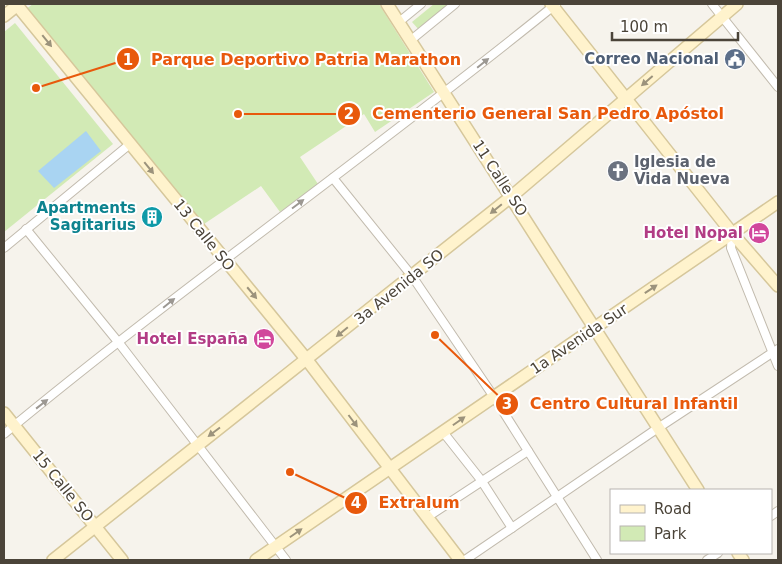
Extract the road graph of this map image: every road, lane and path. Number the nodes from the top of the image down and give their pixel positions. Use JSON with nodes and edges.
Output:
{"nodes":[{"id":1,"x":17,"y":4,"type":"edge"},
{"id":2,"x":388,"y":4,"type":"edge"},
{"id":3,"x":421,"y":4,"type":"edge"},
{"id":4,"x":455,"y":4,"type":"edge"},
{"id":5,"x":712,"y":4,"type":"edge"},
{"id":6,"x":737,"y":4,"type":"edge"},
{"id":7,"x":553,"y":5,"type":"edge"},
{"id":8,"x":4,"y":16,"type":"edge"},
{"id":9,"x":722,"y":17,"type":"junction"},
{"id":10,"x":399,"y":22,"type":"junction"},
{"id":11,"x":411,"y":40,"type":"junction"},
{"id":12,"x":778,"y":87,"type":"edge"},
{"id":13,"x":446,"y":94,"type":"junction"},
{"id":14,"x":626,"y":99,"type":"junction"},
{"id":15,"x":130,"y":144,"type":"junction"},
{"id":16,"x":333,"y":178,"type":"junction"},
{"id":17,"x":512,"y":196,"type":"junction"},
{"id":18,"x":778,"y":202,"type":"edge"},
{"id":19,"x":26,"y":229,"type":"junction"},
{"id":20,"x":732,"y":234,"type":"junction"},
{"id":21,"x":4,"y":248,"type":"edge"},
{"id":22,"x":224,"y":259,"type":"junction"},
{"id":23,"x":412,"y":276,"type":"junction"},
{"id":24,"x":778,"y":286,"type":"edge"},
{"id":25,"x":595,"y":328,"type":"junction"},
{"id":26,"x":119,"y":343,"type":"junction"},
{"id":27,"x":776,"y":351,"type":"edge"},
{"id":28,"x":307,"y":360,"type":"junction"},
{"id":29,"x":778,"y":366,"type":"edge"},
{"id":30,"x":494,"y":397,"type":"junction"},
{"id":31,"x":4,"y":413,"type":"edge"},
{"id":32,"x":14,"y":426,"type":"junction"},
{"id":33,"x":658,"y":428,"type":"junction"},
{"id":34,"x":443,"y":432,"type":"junction"},
{"id":35,"x":4,"y":434,"type":"edge"},
{"id":36,"x":198,"y":444,"type":"junction"},
{"id":37,"x":528,"y":451,"type":"junction"},
{"id":38,"x":390,"y":468,"type":"junction"},
{"id":39,"x":481,"y":480,"type":"junction"},
{"id":40,"x":697,"y":489,"type":"edge"},
{"id":41,"x":557,"y":497,"type":"junction"},
{"id":42,"x":428,"y":516,"type":"junction"},
{"id":43,"x":95,"y":525,"type":"junction"},
{"id":44,"x":512,"y":528,"type":"junction"},
{"id":45,"x":276,"y":547,"type":"junction"},
{"id":46,"x":53,"y":560,"type":"edge"},
{"id":47,"x":122,"y":560,"type":"edge"},
{"id":48,"x":256,"y":560,"type":"edge"},
{"id":49,"x":286,"y":560,"type":"edge"},
{"id":50,"x":460,"y":560,"type":"edge"},
{"id":51,"x":466,"y":560,"type":"edge"},
{"id":52,"x":598,"y":560,"type":"edge"}],
"edges":[{"from":1,"to":8,"type":"street"},
{"from":1,"to":15,"type":"street","name":"13 Calle SO","one_way":true},
{"from":2,"to":10,"type":"street","name":"11 Calle SO"},
{"from":3,"to":10,"type":"street"},
{"from":4,"to":11,"type":"street"},
{"from":5,"to":9,"type":"street"},
{"from":6,"to":9,"type":"street","name":"3a Avenida SO"},
{"from":13,"to":7,"type":"street","one_way":true},
{"from":7,"to":14,"type":"street"},
{"from":9,"to":12,"type":"street"},
{"from":9,"to":14,"type":"street","name":"3a Avenida SO","one_way":true},
{"from":10,"to":11,"type":"street","name":"11 Calle SO"},
{"from":11,"to":13,"type":"street","name":"11 Calle SO"},
{"from":13,"to":16,"type":"street"},
{"from":13,"to":17,"type":"street","name":"11 Calle SO"},
{"from":14,"to":17,"type":"street","name":"3a Avenida SO"},
{"from":14,"to":20,"type":"street"},
{"from":15,"to":19,"type":"street"},
{"from":15,"to":22,"type":"street","name":"13 Calle SO","one_way":true},
{"from":22,"to":16,"type":"street","one_way":true},
{"from":16,"to":23,"type":"street"},
{"from":17,"to":23,"type":"street","name":"3a Avenida SO","one_way":true},
{"from":17,"to":25,"type":"street","name":"11 Calle SO"},
{"from":18,"to":20,"type":"street","name":"1a Avenida Sur"},
{"from":19,"to":21,"type":"street"},
{"from":19,"to":26,"type":"street"},
{"from":20,"to":24,"type":"street"},
{"from":25,"to":20,"type":"street","name":"1a Avenida Sur","one_way":true},
{"from":20,"to":27,"type":"street"},
{"from":26,"to":22,"type":"street","one_way":true},
{"from":22,"to":28,"type":"street","name":"13 Calle SO","one_way":true},
{"from":23,"to":28,"type":"street","name":"3a Avenida SO","one_way":true},
{"from":23,"to":30,"type":"street"},
{"from":25,"to":30,"type":"street","name":"1a Avenida Sur"},
{"from":25,"to":33,"type":"street","name":"11 Calle SO"},
{"from":32,"to":26,"type":"street","one_way":true},
{"from":26,"to":36,"type":"street"},
{"from":27,"to":29,"type":"street"},
{"from":27,"to":33,"type":"street"},
{"from":28,"to":36,"type":"street","name":"3a Avenida SO","one_way":true},
{"from":28,"to":38,"type":"street","name":"13 Calle SO","one_way":true},
{"from":34,"to":30,"type":"street","name":"1a Avenida Sur","one_way":true},
{"from":30,"to":37,"type":"street"},
{"from":31,"to":32,"type":"street","name":"15 Calle SO"},
{"from":32,"to":35,"type":"street"},
{"from":32,"to":43,"type":"street","name":"15 Calle SO"},
{"from":33,"to":40,"type":"street","name":"11 Calle SO"},
{"from":33,"to":41,"type":"street"},
{"from":34,"to":38,"type":"street","name":"1a Avenida Sur"},
{"from":34,"to":39,"type":"street"},
{"from":36,"to":43,"type":"street","name":"3a Avenida SO"},
{"from":36,"to":45,"type":"street"},
{"from":37,"to":39,"type":"street"},
{"from":37,"to":41,"type":"street"},
{"from":38,"to":42,"type":"street","name":"13 Calle SO"},
{"from":45,"to":38,"type":"street","name":"1a Avenida Sur","one_way":true},
{"from":39,"to":42,"type":"street"},
{"from":39,"to":44,"type":"street"},
{"from":41,"to":44,"type":"street"},
{"from":41,"to":52,"type":"street"},
{"from":42,"to":50,"type":"street","name":"13 Calle SO"},
{"from":43,"to":46,"type":"street","name":"3a Avenida SO"},
{"from":43,"to":47,"type":"street","name":"15 Calle SO"},
{"from":44,"to":51,"type":"street"},
{"from":45,"to":48,"type":"street","name":"1a Avenida Sur"},
{"from":45,"to":49,"type":"street"}]}
